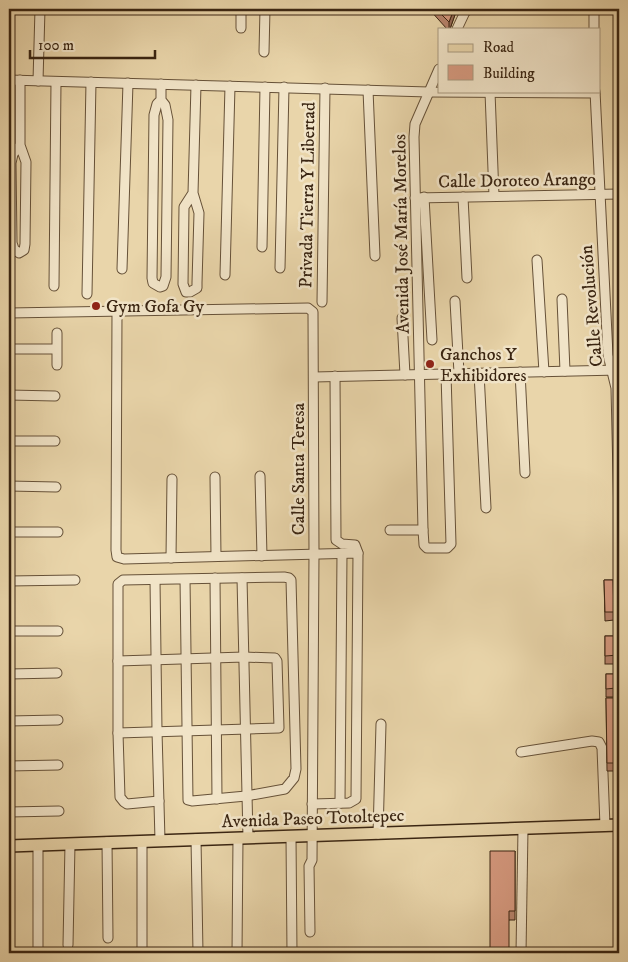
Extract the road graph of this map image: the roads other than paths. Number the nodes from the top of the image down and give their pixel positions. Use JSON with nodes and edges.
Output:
{"nodes":[{"id":1,"x":40,"y":9,"type":"edge"},
{"id":2,"x":241,"y":9,"type":"edge"},
{"id":3,"x":266,"y":9,"type":"edge"},
{"id":4,"x":594,"y":9,"type":"edge"},
{"id":5,"x":467,"y":10,"type":"edge"},
{"id":6,"x":241,"y":28,"type":"dead end"},
{"id":7,"x":458,"y":28,"type":"edge"},
{"id":8,"x":594,"y":28,"type":"edge"},
{"id":9,"x":264,"y":52,"type":"dead end"},
{"id":10,"x":438,"y":71,"type":"edge"},
{"id":11,"x":9,"y":80,"type":"edge"},
{"id":12,"x":20,"y":80,"type":"junction"},
{"id":13,"x":38,"y":81,"type":"junction"},
{"id":14,"x":56,"y":82,"type":"junction"},
{"id":15,"x":91,"y":82,"type":"junction"},
{"id":16,"x":128,"y":83,"type":"junction"},
{"id":17,"x":161,"y":84,"type":"junction"},
{"id":18,"x":196,"y":85,"type":"junction"},
{"id":19,"x":230,"y":86,"type":"junction"},
{"id":20,"x":265,"y":87,"type":"junction"},
{"id":21,"x":284,"y":87,"type":"junction"},
{"id":22,"x":325,"y":88,"type":"junction"},
{"id":23,"x":368,"y":90,"type":"junction"},
{"id":24,"x":429,"y":92,"type":"junction"},
{"id":25,"x":490,"y":92,"type":"edge"},
{"id":26,"x":595,"y":92,"type":"edge"},
{"id":27,"x":161,"y":100,"type":"junction"},
{"id":28,"x":20,"y":145,"type":"junction"},
{"id":29,"x":193,"y":193,"type":"junction"},
{"id":30,"x":619,"y":194,"type":"edge"},
{"id":31,"x":599,"y":195,"type":"junction"},
{"id":32,"x":494,"y":196,"type":"junction"},
{"id":33,"x":420,"y":197,"type":"junction"},
{"id":34,"x":463,"y":197,"type":"junction"},
{"id":35,"x":262,"y":248,"type":"dead end"},
{"id":36,"x":375,"y":256,"type":"dead end"},
{"id":37,"x":537,"y":260,"type":"dead end"},
{"id":38,"x":280,"y":268,"type":"dead end"},
{"id":39,"x":122,"y":269,"type":"dead end"},
{"id":40,"x":225,"y":275,"type":"dead end"},
{"id":41,"x":467,"y":278,"type":"dead end"},
{"id":42,"x":54,"y":286,"type":"dead end"},
{"id":43,"x":87,"y":294,"type":"dead end"},
{"id":44,"x":562,"y":299,"type":"dead end"},
{"id":45,"x":455,"y":301,"type":"dead end"},
{"id":46,"x":322,"y":302,"type":"dead end"},
{"id":47,"x":9,"y":312,"type":"edge"},
{"id":48,"x":117,"y":312,"type":"junction"},
{"id":49,"x":402,"y":318,"type":"dead end"},
{"id":50,"x":57,"y":332,"type":"dead end"},
{"id":51,"x":432,"y":340,"type":"dead end"},
{"id":52,"x":9,"y":349,"type":"edge"},
{"id":53,"x":56,"y":349,"type":"junction"},
{"id":54,"x":57,"y":365,"type":"dead end"},
{"id":55,"x":615,"y":370,"type":"edge"},
{"id":56,"x":565,"y":371,"type":"junction"},
{"id":57,"x":520,"y":372,"type":"junction"},
{"id":58,"x":544,"y":372,"type":"junction"},
{"id":59,"x":459,"y":373,"type":"junction"},
{"id":60,"x":479,"y":373,"type":"junction"},
{"id":61,"x":405,"y":374,"type":"junction"},
{"id":62,"x":420,"y":374,"type":"junction"},
{"id":63,"x":446,"y":374,"type":"junction"},
{"id":64,"x":335,"y":376,"type":"junction"},
{"id":65,"x":314,"y":377,"type":"junction"},
{"id":66,"x":9,"y":395,"type":"edge"},
{"id":67,"x":55,"y":396,"type":"dead end"},
{"id":68,"x":9,"y":440,"type":"edge"},
{"id":69,"x":55,"y":441,"type":"dead end"},
{"id":70,"x":525,"y":473,"type":"dead end"},
{"id":71,"x":260,"y":476,"type":"dead end"},
{"id":72,"x":215,"y":477,"type":"dead end"},
{"id":73,"x":172,"y":479,"type":"dead end"},
{"id":74,"x":9,"y":486,"type":"edge"},
{"id":75,"x":56,"y":487,"type":"dead end"},
{"id":76,"x":486,"y":508,"type":"dead end"},
{"id":77,"x":619,"y":519,"type":"edge"},
{"id":78,"x":390,"y":530,"type":"dead end"},
{"id":79,"x":423,"y":530,"type":"junction"},
{"id":80,"x":9,"y":532,"type":"edge"},
{"id":81,"x":58,"y":532,"type":"dead end"},
{"id":82,"x":342,"y":553,"type":"junction"},
{"id":83,"x":358,"y":553,"type":"junction"},
{"id":84,"x":314,"y":554,"type":"junction"},
{"id":85,"x":216,"y":556,"type":"junction"},
{"id":86,"x":262,"y":556,"type":"junction"},
{"id":87,"x":171,"y":558,"type":"junction"},
{"id":88,"x":215,"y":578,"type":"junction"},
{"id":89,"x":242,"y":578,"type":"junction"},
{"id":90,"x":185,"y":579,"type":"junction"},
{"id":91,"x":74,"y":580,"type":"dead end"},
{"id":92,"x":155,"y":580,"type":"junction"},
{"id":93,"x":9,"y":581,"type":"edge"},
{"id":94,"x":9,"y":631,"type":"edge"},
{"id":95,"x":58,"y":631,"type":"dead end"},
{"id":96,"x":244,"y":657,"type":"junction"},
{"id":97,"x":216,"y":658,"type":"junction"},
{"id":98,"x":187,"y":659,"type":"junction"},
{"id":99,"x":157,"y":660,"type":"junction"},
{"id":100,"x":118,"y":661,"type":"junction"},
{"id":101,"x":57,"y":673,"type":"dead end"},
{"id":102,"x":9,"y":674,"type":"edge"},
{"id":103,"x":58,"y":720,"type":"dead end"},
{"id":104,"x":9,"y":721,"type":"edge"},
{"id":105,"x":381,"y":724,"type":"dead end"},
{"id":106,"x":279,"y":728,"type":"junction"},
{"id":107,"x":295,"y":728,"type":"junction"},
{"id":108,"x":217,"y":729,"type":"junction"},
{"id":109,"x":244,"y":729,"type":"junction"},
{"id":110,"x":187,"y":730,"type":"junction"},
{"id":111,"x":157,"y":731,"type":"junction"},
{"id":112,"x":118,"y":733,"type":"junction"},
{"id":113,"x":521,"y":752,"type":"dead end"},
{"id":114,"x":58,"y":765,"type":"dead end"},
{"id":115,"x":9,"y":766,"type":"edge"},
{"id":116,"x":246,"y":796,"type":"junction"},
{"id":117,"x":217,"y":798,"type":"junction"},
{"id":118,"x":159,"y":801,"type":"junction"},
{"id":119,"x":340,"y":803,"type":"junction"},
{"id":120,"x":312,"y":804,"type":"junction"},
{"id":121,"x":58,"y":811,"type":"dead end"},
{"id":122,"x":9,"y":812,"type":"edge"},
{"id":123,"x":619,"y":825,"type":"edge"},
{"id":124,"x":605,"y":826,"type":"junction"},
{"id":125,"x":523,"y":829,"type":"junction"},
{"id":126,"x":378,"y":834,"type":"junction"},
{"id":127,"x":291,"y":836,"type":"junction"},
{"id":128,"x":312,"y":836,"type":"junction"},
{"id":129,"x":243,"y":838,"type":"junction"},
{"id":130,"x":196,"y":839,"type":"junction"},
{"id":131,"x":160,"y":840,"type":"junction"},
{"id":132,"x":142,"y":841,"type":"junction"},
{"id":133,"x":107,"y":842,"type":"junction"},
{"id":134,"x":70,"y":844,"type":"junction"},
{"id":135,"x":38,"y":845,"type":"junction"},
{"id":136,"x":9,"y":846,"type":"edge"},
{"id":137,"x":310,"y":932,"type":"dead end"},
{"id":138,"x":108,"y":938,"type":"dead end"},
{"id":139,"x":68,"y":945,"type":"dead end"},
{"id":140,"x":38,"y":953,"type":"edge"},
{"id":141,"x":142,"y":953,"type":"edge"},
{"id":142,"x":198,"y":953,"type":"edge"},
{"id":143,"x":237,"y":953,"type":"edge"},
{"id":144,"x":292,"y":953,"type":"edge"},
{"id":145,"x":521,"y":953,"type":"edge"}],
"edges":[{"from":1,"to":13,"type":"street"},
{"from":2,"to":6,"type":"street"},
{"from":3,"to":9,"type":"street"},
{"from":4,"to":8,"type":"street"},
{"from":5,"to":7,"type":"street"},
{"from":10,"to":24,"type":"street","name":"Avenida José María Morelos"},
{"from":11,"to":12,"type":"street"},
{"from":12,"to":13,"type":"street"},
{"from":12,"to":28,"type":"street"},
{"from":13,"to":14,"type":"street"},
{"from":14,"to":15,"type":"street"},
{"from":14,"to":42,"type":"street"},
{"from":15,"to":16,"type":"street"},
{"from":15,"to":43,"type":"street"},
{"from":16,"to":17,"type":"street"},
{"from":16,"to":39,"type":"street"},
{"from":17,"to":18,"type":"street"},
{"from":17,"to":27,"type":"street"},
{"from":18,"to":19,"type":"street"},
{"from":18,"to":29,"type":"street"},
{"from":19,"to":20,"type":"street"},
{"from":19,"to":40,"type":"street"},
{"from":20,"to":21,"type":"street"},
{"from":20,"to":35,"type":"street"},
{"from":21,"to":22,"type":"street"},
{"from":21,"to":38,"type":"street"},
{"from":22,"to":23,"type":"street"},
{"from":22,"to":46,"type":"street","name":"Privada Tierra Y Libertad"},
{"from":23,"to":24,"type":"street"},
{"from":23,"to":36,"type":"street"},
{"from":24,"to":25,"type":"street"},
{"from":24,"to":33,"type":"street","name":"Avenida José María Morelos"},
{"from":25,"to":26,"type":"street"},
{"from":25,"to":32,"type":"street"},
{"from":26,"to":31,"type":"street","name":"Calle Revolución"},
{"from":27,"to":27,"type":"street"},
{"from":28,"to":28,"type":"street"},
{"from":29,"to":29,"type":"street"},
{"from":30,"to":31,"type":"street","name":"Calle Doroteo Arango"},
{"from":31,"to":32,"type":"street","name":"Calle Doroteo Arango"},
{"from":31,"to":55,"type":"street","name":"Calle Revolución"},
{"from":32,"to":34,"type":"street","name":"Calle Doroteo Arango"},
{"from":33,"to":34,"type":"street","name":"Calle Doroteo Arango"},
{"from":33,"to":51,"type":"street"},
{"from":33,"to":62,"type":"street","name":"Avenida José María Morelos"},
{"from":34,"to":41,"type":"street"},
{"from":37,"to":58,"type":"street"},
{"from":44,"to":56,"type":"street"},
{"from":45,"to":59,"type":"street"},
{"from":47,"to":48,"type":"street","name":"Calle Santa Teresa"},
{"from":48,"to":65,"type":"street","name":"Calle Santa Teresa"},
{"from":48,"to":87,"type":"street"},
{"from":49,"to":61,"type":"street"},
{"from":50,"to":53,"type":"street"},
{"from":52,"to":53,"type":"street"},
{"from":53,"to":54,"type":"street"},
{"from":55,"to":56,"type":"street"},
{"from":55,"to":77,"type":"street","name":"Calle Revolución"},
{"from":56,"to":58,"type":"street"},
{"from":57,"to":58,"type":"street"},
{"from":57,"to":60,"type":"street"},
{"from":57,"to":70,"type":"street"},
{"from":59,"to":60,"type":"street"},
{"from":59,"to":63,"type":"street"},
{"from":60,"to":76,"type":"street"},
{"from":61,"to":62,"type":"street"},
{"from":61,"to":64,"type":"street"},
{"from":62,"to":63,"type":"street"},
{"from":62,"to":79,"type":"street","name":"Avenida José María Morelos"},
{"from":63,"to":79,"type":"street"},
{"from":64,"to":65,"type":"street"},
{"from":64,"to":83,"type":"street"},
{"from":65,"to":84,"type":"street","name":"Calle Santa Teresa"},
{"from":66,"to":67,"type":"street"},
{"from":68,"to":69,"type":"street"},
{"from":71,"to":86,"type":"street"},
{"from":72,"to":85,"type":"street"},
{"from":73,"to":87,"type":"street"},
{"from":74,"to":75,"type":"street"},
{"from":78,"to":79,"type":"street"},
{"from":80,"to":81,"type":"street"},
{"from":82,"to":83,"type":"street"},
{"from":82,"to":84,"type":"street"},
{"from":82,"to":119,"type":"street"},
{"from":83,"to":119,"type":"street"},
{"from":84,"to":86,"type":"street"},
{"from":84,"to":120,"type":"street","name":"Calle Santa Teresa"},
{"from":85,"to":86,"type":"street"},
{"from":85,"to":87,"type":"street"},
{"from":88,"to":89,"type":"street"},
{"from":88,"to":90,"type":"street"},
{"from":88,"to":97,"type":"street"},
{"from":89,"to":96,"type":"street"},
{"from":89,"to":107,"type":"street"},
{"from":90,"to":92,"type":"street"},
{"from":90,"to":98,"type":"street"},
{"from":91,"to":93,"type":"street"},
{"from":92,"to":99,"type":"street"},
{"from":92,"to":100,"type":"street"},
{"from":94,"to":95,"type":"street"},
{"from":96,"to":97,"type":"street"},
{"from":96,"to":106,"type":"street"},
{"from":96,"to":109,"type":"street"},
{"from":97,"to":98,"type":"street"},
{"from":97,"to":108,"type":"street"},
{"from":98,"to":99,"type":"street"},
{"from":98,"to":110,"type":"street"},
{"from":99,"to":100,"type":"street"},
{"from":99,"to":111,"type":"street"},
{"from":100,"to":112,"type":"street"},
{"from":101,"to":102,"type":"street"},
{"from":103,"to":104,"type":"street"},
{"from":105,"to":126,"type":"street"},
{"from":106,"to":107,"type":"street"},
{"from":106,"to":109,"type":"street"},
{"from":107,"to":116,"type":"street"},
{"from":108,"to":109,"type":"street"},
{"from":108,"to":110,"type":"street"},
{"from":108,"to":117,"type":"street"},
{"from":109,"to":116,"type":"street"},
{"from":110,"to":111,"type":"street"},
{"from":110,"to":117,"type":"street"},
{"from":111,"to":112,"type":"street"},
{"from":111,"to":118,"type":"street"},
{"from":112,"to":118,"type":"street"},
{"from":113,"to":124,"type":"street"},
{"from":114,"to":115,"type":"street"},
{"from":116,"to":117,"type":"street"},
{"from":116,"to":129,"type":"street"},
{"from":118,"to":131,"type":"street"},
{"from":119,"to":120,"type":"street"},
{"from":120,"to":128,"type":"street","name":"Calle Santa Teresa"},
{"from":121,"to":122,"type":"street"},
{"from":123,"to":124,"type":"main road","name":"Avenida Paseo Totoltepec"},
{"from":124,"to":125,"type":"main road","name":"Avenida Paseo Totoltepec"},
{"from":125,"to":126,"type":"main road","name":"Avenida Paseo Totoltepec"},
{"from":125,"to":145,"type":"street"},
{"from":126,"to":128,"type":"main road","name":"Avenida Paseo Totoltepec"},
{"from":127,"to":128,"type":"main road","name":"Avenida Paseo Totoltepec"},
{"from":127,"to":129,"type":"main road","name":"Avenida Paseo Totoltepec"},
{"from":127,"to":144,"type":"street"},
{"from":128,"to":137,"type":"street","name":"Calle Santa Teresa"},
{"from":129,"to":130,"type":"main road","name":"Avenida Paseo Totoltepec"},
{"from":129,"to":143,"type":"street"},
{"from":130,"to":131,"type":"main road","name":"Avenida Paseo Totoltepec"},
{"from":130,"to":142,"type":"street"},
{"from":131,"to":132,"type":"main road","name":"Avenida Paseo Totoltepec"},
{"from":132,"to":133,"type":"main road","name":"Avenida Paseo Totoltepec"},
{"from":132,"to":141,"type":"street"},
{"from":133,"to":134,"type":"main road","name":"Avenida Paseo Totoltepec"},
{"from":133,"to":138,"type":"street"},
{"from":134,"to":135,"type":"main road","name":"Avenida Paseo Totoltepec"},
{"from":134,"to":139,"type":"street"},
{"from":135,"to":136,"type":"main road","name":"Avenida Paseo Totoltepec"},
{"from":135,"to":140,"type":"street"}]}
